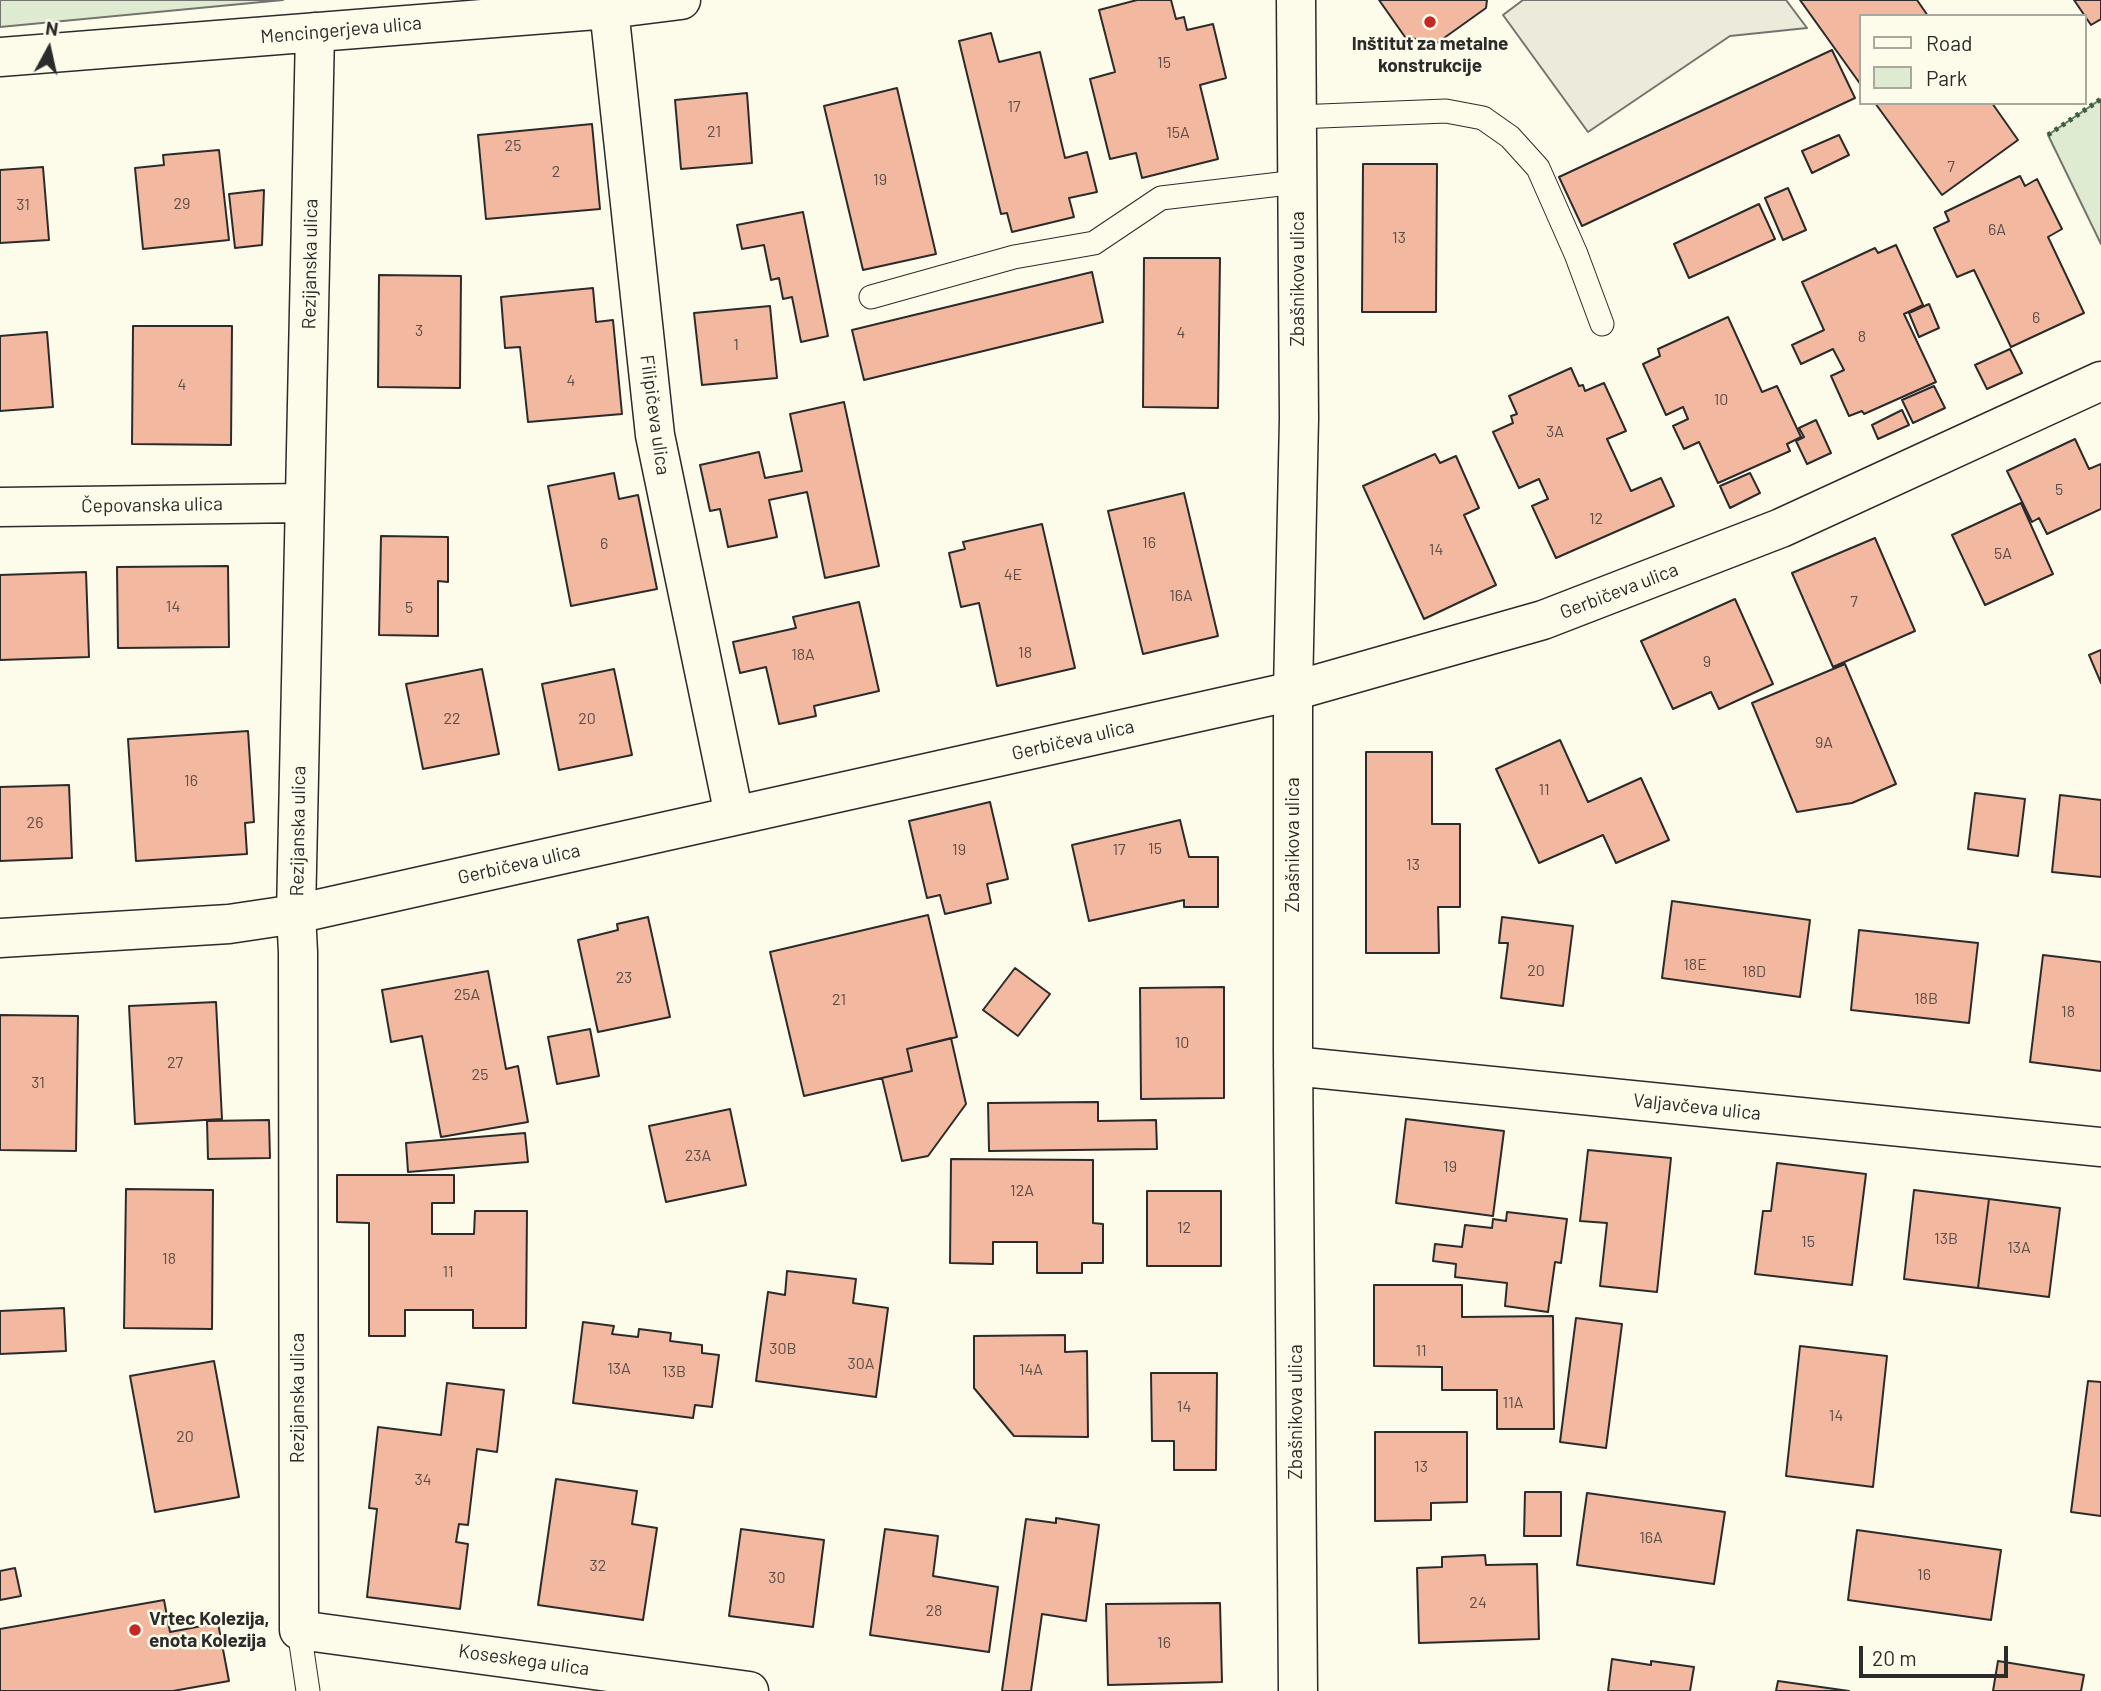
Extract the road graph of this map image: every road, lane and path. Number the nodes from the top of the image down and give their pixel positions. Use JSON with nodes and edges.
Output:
{"nodes":[{"id":1,"x":681,"y":0,"type":"edge"},
{"id":2,"x":1296,"y":0,"type":"edge"},
{"id":3,"x":609,"y":9,"type":"junction"},
{"id":4,"x":314,"y":32,"type":"junction"},
{"id":5,"x":0,"y":58,"type":"edge"},
{"id":6,"x":1296,"y":117,"type":"junction"},
{"id":7,"x":1297,"y":182,"type":"junction"},
{"id":8,"x":871,"y":297,"type":"dead end"},
{"id":9,"x":1602,"y":324,"type":"dead end"},
{"id":10,"x":2101,"y":381,"type":"edge"},
{"id":11,"x":304,"y":503,"type":"junction"},
{"id":12,"x":0,"y":507,"type":"edge"},
{"id":13,"x":1293,"y":691,"type":"junction"},
{"id":14,"x":734,"y":815,"type":"junction"},
{"id":15,"x":296,"y":915,"type":"junction"},
{"id":16,"x":0,"y":938,"type":"edge"},
{"id":17,"x":1293,"y":1066,"type":"junction"},
{"id":18,"x":2101,"y":1147,"type":"edge"},
{"id":19,"x":299,"y":1630,"type":"junction"},
{"id":20,"x":308,"y":1691,"type":"edge"},
{"id":21,"x":750,"y":1691,"type":"edge"},
{"id":22,"x":1298,"y":1691,"type":"edge"}],
"edges":[{"from":1,"to":3,"type":"street","name":"Mencingerjeva ulica"},
{"from":2,"to":6,"type":"street","name":"Zbašnikova ulica"},
{"from":3,"to":4,"type":"street","name":"Mencingerjeva ulica"},
{"from":3,"to":14,"type":"street","name":"Filipičeva ulica"},
{"from":4,"to":5,"type":"street","name":"Mencingerjeva ulica"},
{"from":4,"to":11,"type":"street","name":"Rezijanska ulica"},
{"from":6,"to":7,"type":"street","name":"Zbašnikova ulica"},
{"from":6,"to":9,"type":"lane"},
{"from":7,"to":8,"type":"lane"},
{"from":7,"to":13,"type":"street","name":"Zbašnikova ulica"},
{"from":10,"to":13,"type":"street","name":"Gerbičeva ulica"},
{"from":11,"to":12,"type":"street","name":"Čepovanska ulica"},
{"from":11,"to":15,"type":"street","name":"Rezijanska ulica"},
{"from":13,"to":14,"type":"street","name":"Gerbičeva ulica"},
{"from":13,"to":17,"type":"street","name":"Zbašnikova ulica"},
{"from":14,"to":15,"type":"street","name":"Gerbičeva ulica"},
{"from":15,"to":16,"type":"street","name":"Gerbičeva ulica"},
{"from":15,"to":19,"type":"street","name":"Rezijanska ulica"},
{"from":17,"to":18,"type":"street","name":"Valjavčeva ulica"},
{"from":17,"to":22,"type":"street","name":"Zbašnikova ulica"},
{"from":19,"to":20,"type":"lane"},
{"from":19,"to":21,"type":"street","name":"Koseskega ulica"}]}
